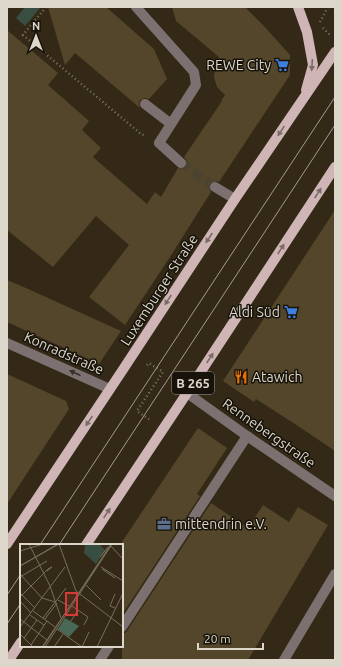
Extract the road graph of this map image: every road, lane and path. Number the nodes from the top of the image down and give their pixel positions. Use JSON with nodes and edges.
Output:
{"nodes":[{"id":1,"x":46,"y":7,"type":"edge"},
{"id":2,"x":136,"y":7,"type":"edge"},
{"id":3,"x":298,"y":7,"type":"edge"},
{"id":4,"x":328,"y":7,"type":"edge"},
{"id":5,"x":319,"y":24,"type":"dead end"},
{"id":6,"x":335,"y":52,"type":"edge"},
{"id":7,"x":303,"y":99,"type":"junction"},
{"id":8,"x":145,"y":104,"type":"dead end"},
{"id":9,"x":171,"y":124,"type":"junction"},
{"id":10,"x":159,"y":143,"type":"junction"},
{"id":11,"x":181,"y":163,"type":"tunnel mouth"},
{"id":12,"x":335,"y":167,"type":"edge"},
{"id":13,"x":215,"y":187,"type":"tunnel mouth"},
{"id":14,"x":235,"y":199,"type":"junction"},
{"id":15,"x":7,"y":343,"type":"edge"},
{"id":16,"x":148,"y":363,"type":"dead end"},
{"id":17,"x":110,"y":389,"type":"junction"},
{"id":18,"x":187,"y":393,"type":"junction"},
{"id":19,"x":150,"y":420,"type":"dead end"},
{"id":20,"x":247,"y":436,"type":"junction"},
{"id":21,"x":335,"y":496,"type":"edge"},
{"id":22,"x":7,"y":544,"type":"edge"},
{"id":23,"x":87,"y":544,"type":"edge"},
{"id":24,"x":335,"y":574,"type":"edge"},
{"id":25,"x":123,"y":625,"type":"edge"},
{"id":26,"x":20,"y":644,"type":"edge"},
{"id":27,"x":108,"y":647,"type":"edge"},
{"id":28,"x":9,"y":660,"type":"edge"},
{"id":29,"x":100,"y":660,"type":"edge"},
{"id":30,"x":284,"y":660,"type":"edge"}],
"edges":[{"from":1,"to":10,"type":"path"},
{"from":2,"to":9,"type":"street"},
{"from":3,"to":7,"type":"main road","one_way":true},
{"from":4,"to":5,"type":"path"},
{"from":6,"to":7,"type":"main road","name":"Luxemburger Straße"},
{"from":7,"to":14,"type":"main road","name":"Luxemburger Straße","one_way":true},
{"from":8,"to":9,"type":"street"},
{"from":9,"to":10,"type":"street"},
{"from":10,"to":11,"type":"street"},
{"from":18,"to":12,"type":"main road","number":"B 265","one_way":true},
{"from":13,"to":14,"type":"street"},
{"from":14,"to":17,"type":"main road","name":"Luxemburger Straße","one_way":true},
{"from":17,"to":15,"type":"street","name":"Konradstraße","one_way":true},
{"from":16,"to":19,"type":"path"},
{"from":17,"to":22,"type":"main road","name":"Luxemburger Straße","one_way":true},
{"from":18,"to":20,"type":"street","name":"Rennebergstraße"},
{"from":23,"to":18,"type":"main road","number":"B 265","one_way":true},
{"from":20,"to":21,"type":"street","name":"Rennebergstraße"},
{"from":20,"to":25,"type":"street"},
{"from":24,"to":30,"type":"street"},
{"from":26,"to":28,"type":"main road"},
{"from":27,"to":29,"type":"street"}]}
